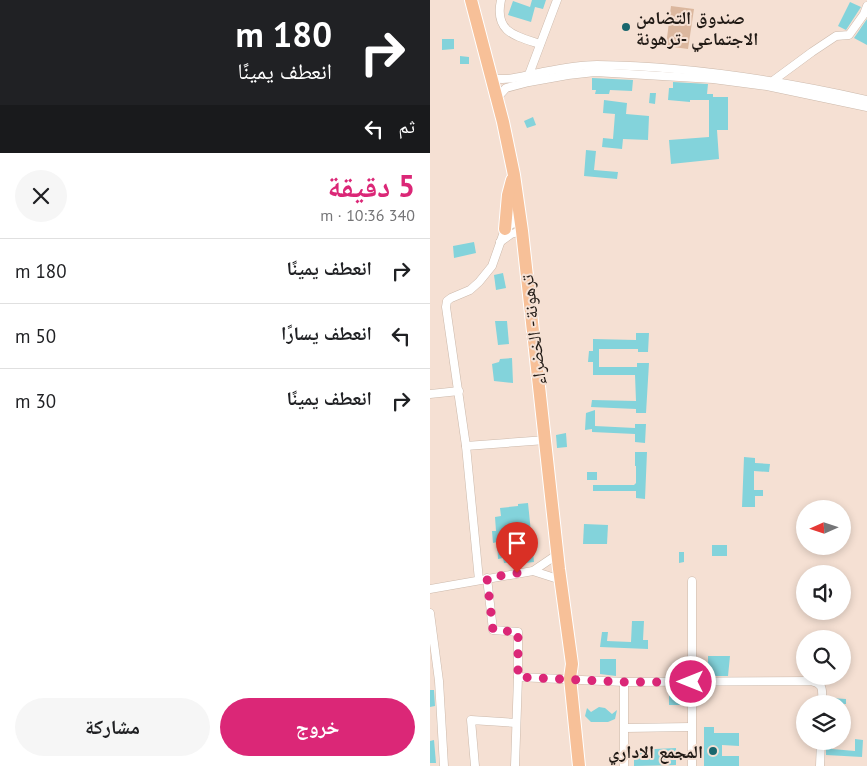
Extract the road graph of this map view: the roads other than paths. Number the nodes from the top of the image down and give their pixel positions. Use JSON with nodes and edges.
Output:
{"nodes":[{"id":1,"x":471,"y":0,"type":"edge"},
{"id":2,"x":501,"y":0,"type":"edge"},
{"id":3,"x":557,"y":0,"type":"edge"},
{"id":4,"x":867,"y":6,"type":"edge"},
{"id":5,"x":540,"y":44,"type":"junction"},
{"id":6,"x":675,"y":73,"type":"junction"},
{"id":7,"x":492,"y":78,"type":"junction"},
{"id":8,"x":528,"y":79,"type":"junction"},
{"id":9,"x":774,"y":80,"type":"junction"},
{"id":10,"x":497,"y":98,"type":"junction"},
{"id":11,"x":867,"y":100,"type":"edge"},
{"id":12,"x":867,"y":107,"type":"edge"},
{"id":13,"x":514,"y":175,"type":"junction"},
{"id":14,"x":520,"y":218,"type":"junction"},
{"id":15,"x":505,"y":230,"type":"junction"},
{"id":16,"x":522,"y":231,"type":"junction"},
{"id":17,"x":500,"y":242,"type":"junction"},
{"id":18,"x":459,"y":391,"type":"junction"},
{"id":19,"x":430,"y":394,"type":"edge"},
{"id":20,"x":546,"y":440,"type":"junction"},
{"id":21,"x":466,"y":446,"type":"junction"},
{"id":22,"x":558,"y":554,"type":"junction"},
{"id":23,"x":532,"y":571,"type":"junction"},
{"id":24,"x":487,"y":578,"type":"junction"},
{"id":25,"x":479,"y":580,"type":"junction"},
{"id":26,"x":561,"y":580,"type":"junction"},
{"id":27,"x":692,"y":581,"type":"dead end"},
{"id":28,"x":430,"y":589,"type":"edge"},
{"id":29,"x":430,"y":613,"type":"edge"},
{"id":30,"x":518,"y":677,"type":"junction"},
{"id":31,"x":574,"y":679,"type":"junction"},
{"id":32,"x":624,"y":682,"type":"junction"},
{"id":33,"x":691,"y":682,"type":"junction"},
{"id":34,"x":822,"y":695,"type":"edge"},
{"id":35,"x":516,"y":723,"type":"junction"},
{"id":36,"x":691,"y":727,"type":"junction"},
{"id":37,"x":625,"y":728,"type":"junction"},
{"id":38,"x":821,"y":750,"type":"edge"},
{"id":39,"x":444,"y":766,"type":"edge"},
{"id":40,"x":475,"y":766,"type":"edge"},
{"id":41,"x":515,"y":766,"type":"edge"},
{"id":42,"x":579,"y":766,"type":"edge"},
{"id":43,"x":588,"y":766,"type":"edge"},
{"id":44,"x":624,"y":766,"type":"edge"},
{"id":45,"x":692,"y":766,"type":"edge"},
{"id":46,"x":820,"y":766,"type":"edge"}],
"edges":[{"from":1,"to":7,"type":"highway","name":"ترهونة - الخضراء"},
{"from":2,"to":5,"type":"street"},
{"from":3,"to":5,"type":"street"},
{"from":4,"to":9,"type":"street"},
{"from":5,"to":8,"type":"street"},
{"from":6,"to":8,"type":"street"},
{"from":6,"to":9,"type":"street"},
{"from":6,"to":12,"type":"street"},
{"from":7,"to":8,"type":"street"},
{"from":7,"to":10,"type":"highway","name":"ترهونة - الخضراء"},
{"from":8,"to":10,"type":"street"},
{"from":9,"to":11,"type":"street"},
{"from":10,"to":13,"type":"highway","name":"ترهونة - الخضراء"},
{"from":13,"to":14,"type":"highway","name":"ترهونة - الخضراء"},
{"from":13,"to":15,"type":"highway"},
{"from":14,"to":15,"type":"street"},
{"from":14,"to":16,"type":"highway","name":"ترهونة - الخضراء"},
{"from":15,"to":17,"type":"street"},
{"from":16,"to":17,"type":"street"},
{"from":16,"to":20,"type":"highway","name":"ترهونة - الخضراء"},
{"from":17,"to":18,"type":"street"},
{"from":18,"to":19,"type":"street"},
{"from":18,"to":21,"type":"street"},
{"from":20,"to":21,"type":"street"},
{"from":20,"to":22,"type":"highway","name":"ترهونة - الخضراء"},
{"from":21,"to":25,"type":"street"},
{"from":22,"to":23,"type":"street"},
{"from":22,"to":26,"type":"highway","name":"ترهونة - الخضراء"},
{"from":23,"to":24,"type":"street"},
{"from":23,"to":26,"type":"street"},
{"from":24,"to":25,"type":"street"},
{"from":24,"to":30,"type":"street"},
{"from":25,"to":28,"type":"street"},
{"from":26,"to":31,"type":"highway","name":"ترهونة - الخضراء"},
{"from":27,"to":33,"type":"street"},
{"from":29,"to":39,"type":"street"},
{"from":30,"to":31,"type":"street"},
{"from":30,"to":35,"type":"street"},
{"from":31,"to":32,"type":"street"},
{"from":31,"to":42,"type":"highway"},
{"from":31,"to":43,"type":"highway"},
{"from":32,"to":33,"type":"street"},
{"from":32,"to":37,"type":"street"},
{"from":33,"to":34,"type":"street"},
{"from":33,"to":36,"type":"street"},
{"from":35,"to":40,"type":"street"},
{"from":35,"to":41,"type":"street"},
{"from":36,"to":37,"type":"street"},
{"from":36,"to":45,"type":"street"},
{"from":37,"to":44,"type":"street"},
{"from":38,"to":46,"type":"street"}]}
